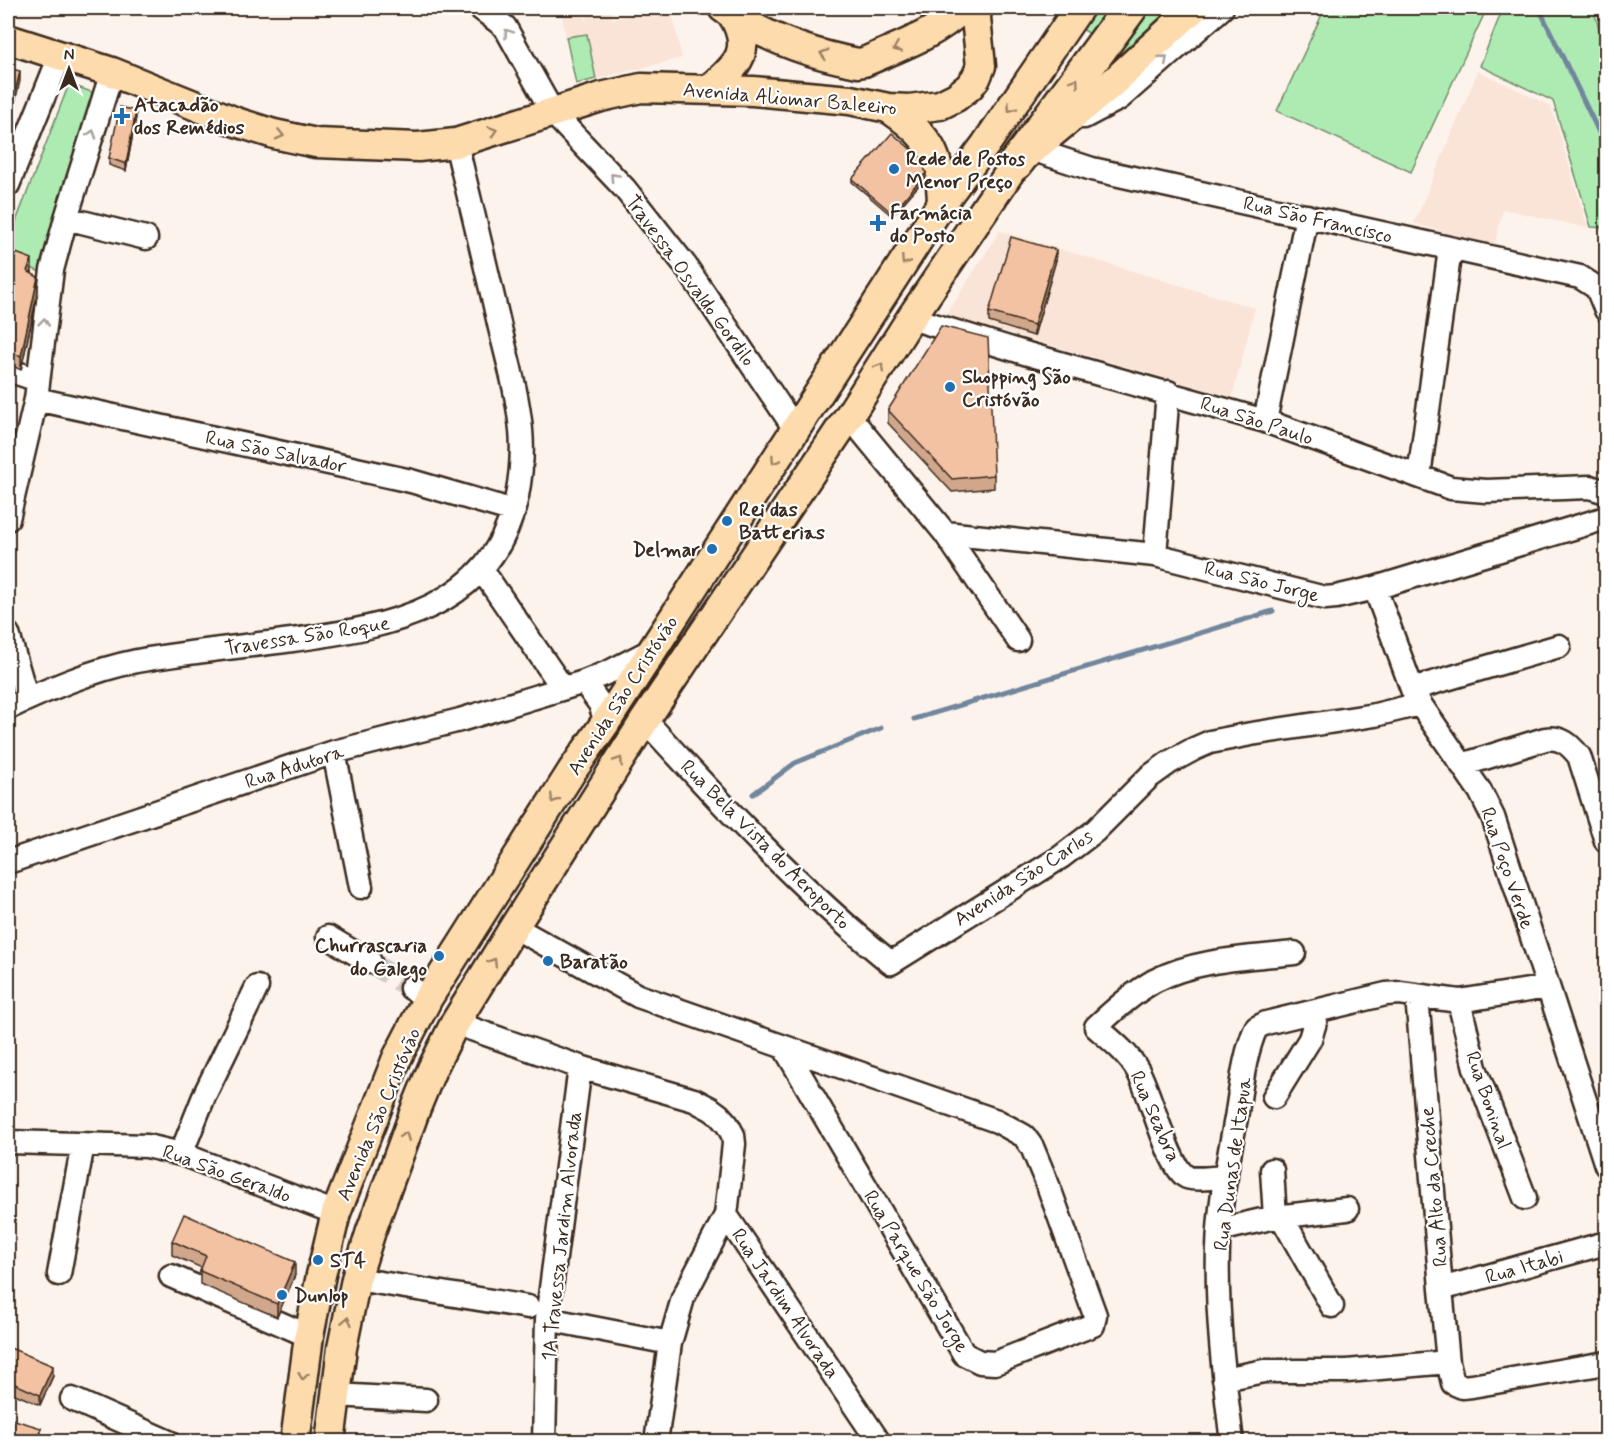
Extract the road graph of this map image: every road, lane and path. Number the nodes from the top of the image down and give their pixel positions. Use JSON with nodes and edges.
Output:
{"nodes":[{"id":1,"x":480,"y":8,"type":"edge"},
{"id":2,"x":963,"y":8,"type":"edge"},
{"id":3,"x":977,"y":8,"type":"edge"},
{"id":4,"x":1079,"y":8,"type":"edge"},
{"id":5,"x":1130,"y":8,"type":"edge"},
{"id":6,"x":1194,"y":8,"type":"edge"},
{"id":7,"x":1222,"y":8,"type":"edge"},
{"id":8,"x":728,"y":11,"type":"edge"},
{"id":9,"x":936,"y":24,"type":"edge"},
{"id":10,"x":8,"y":39,"type":"edge"},
{"id":11,"x":783,"y":43,"type":"junction"},
{"id":12,"x":981,"y":53,"type":"junction"},
{"id":13,"x":60,"y":56,"type":"junction"},
{"id":14,"x":112,"y":72,"type":"junction"},
{"id":15,"x":710,"y":89,"type":"junction"},
{"id":16,"x":753,"y":91,"type":"junction"},
{"id":17,"x":888,"y":108,"type":"junction"},
{"id":18,"x":553,"y":112,"type":"junction"},
{"id":19,"x":456,"y":143,"type":"junction"},
{"id":20,"x":1032,"y":150,"type":"junction"},
{"id":21,"x":8,"y":185,"type":"edge"},
{"id":22,"x":942,"y":203,"type":"junction"},
{"id":23,"x":1307,"y":216,"type":"junction"},
{"id":24,"x":66,"y":219,"type":"junction"},
{"id":25,"x":146,"y":238,"type":"dead end"},
{"id":26,"x":1450,"y":249,"type":"junction"},
{"id":27,"x":1604,"y":302,"type":"edge"},
{"id":28,"x":911,"y":318,"type":"junction"},
{"id":29,"x":8,"y":370,"type":"edge"},
{"id":30,"x":37,"y":390,"type":"junction"},
{"id":31,"x":1168,"y":392,"type":"junction"},
{"id":32,"x":849,"y":416,"type":"junction"},
{"id":33,"x":1265,"y":421,"type":"junction"},
{"id":34,"x":795,"y":429,"type":"junction"},
{"id":35,"x":1419,"y":476,"type":"junction"},
{"id":36,"x":1606,"y":492,"type":"edge"},
{"id":37,"x":514,"y":511,"type":"junction"},
{"id":38,"x":1606,"y":518,"type":"edge"},
{"id":39,"x":8,"y":519,"type":"edge"},
{"id":40,"x":945,"y":533,"type":"junction"},
{"id":41,"x":1155,"y":555,"type":"junction"},
{"id":42,"x":482,"y":570,"type":"junction"},
{"id":43,"x":1375,"y":588,"type":"junction"},
{"id":44,"x":8,"y":634,"type":"edge"},
{"id":45,"x":1018,"y":640,"type":"dead end"},
{"id":46,"x":1559,"y":646,"type":"dead end"},
{"id":47,"x":652,"y":650,"type":"junction"},
{"id":48,"x":584,"y":682,"type":"junction"},
{"id":49,"x":562,"y":687,"type":"junction"},
{"id":50,"x":1416,"y":697,"type":"junction"},
{"id":51,"x":17,"y":703,"type":"edge"},
{"id":52,"x":645,"y":720,"type":"junction"},
{"id":53,"x":606,"y":722,"type":"junction"},
{"id":54,"x":334,"y":752,"type":"junction"},
{"id":55,"x":1462,"y":765,"type":"junction"},
{"id":56,"x":1606,"y":841,"type":"edge"},
{"id":57,"x":8,"y":862,"type":"edge"},
{"id":58,"x":361,"y":887,"type":"dead end"},
{"id":59,"x":514,"y":927,"type":"junction"},
{"id":60,"x":328,"y":937,"type":"dead end"},
{"id":61,"x":1294,"y":953,"type":"dead end"},
{"id":62,"x":370,"y":962,"type":"tunnel mouth"},
{"id":63,"x":891,"y":963,"type":"joint"},
{"id":64,"x":257,"y":987,"type":"dead end"},
{"id":65,"x":1548,"y":987,"type":"junction"},
{"id":66,"x":1417,"y":996,"type":"junction"},
{"id":67,"x":1459,"y":1001,"type":"junction"},
{"id":68,"x":1318,"y":1012,"type":"junction"},
{"id":69,"x":455,"y":1023,"type":"junction"},
{"id":70,"x":784,"y":1047,"type":"junction"},
{"id":71,"x":580,"y":1067,"type":"junction"},
{"id":72,"x":1274,"y":1097,"type":"dead end"},
{"id":73,"x":8,"y":1142,"type":"edge"},
{"id":74,"x":83,"y":1144,"type":"junction"},
{"id":75,"x":181,"y":1154,"type":"junction"},
{"id":76,"x":1606,"y":1165,"type":"edge"},
{"id":77,"x":1272,"y":1170,"type":"dead end"},
{"id":78,"x":1226,"y":1177,"type":"junction"},
{"id":79,"x":1525,"y":1198,"type":"dead end"},
{"id":80,"x":1347,"y":1209,"type":"dead end"},
{"id":81,"x":336,"y":1213,"type":"junction"},
{"id":82,"x":726,"y":1215,"type":"junction"},
{"id":83,"x":1278,"y":1217,"type":"junction"},
{"id":84,"x":1219,"y":1230,"type":"junction"},
{"id":85,"x":1606,"y":1243,"type":"edge"},
{"id":86,"x":59,"y":1274,"type":"dead end"},
{"id":87,"x":171,"y":1276,"type":"dead end"},
{"id":88,"x":356,"y":1279,"type":"junction"},
{"id":89,"x":1441,"y":1289,"type":"junction"},
{"id":90,"x":1332,"y":1306,"type":"dead end"},
{"id":91,"x":528,"y":1307,"type":"dead end"},
{"id":92,"x":547,"y":1319,"type":"junction"},
{"id":93,"x":309,"y":1336,"type":"junction"},
{"id":94,"x":670,"y":1343,"type":"junction"},
{"id":95,"x":1606,"y":1363,"type":"edge"},
{"id":96,"x":1450,"y":1370,"type":"junction"},
{"id":97,"x":1224,"y":1379,"type":"junction"},
{"id":98,"x":335,"y":1395,"type":"junction"},
{"id":99,"x":72,"y":1399,"type":"dead end"},
{"id":100,"x":426,"y":1400,"type":"dead end"},
{"id":101,"x":169,"y":1442,"type":"edge"},
{"id":102,"x":295,"y":1442,"type":"edge"},
{"id":103,"x":330,"y":1442,"type":"edge"},
{"id":104,"x":544,"y":1442,"type":"edge"},
{"id":105,"x":656,"y":1442,"type":"edge"},
{"id":106,"x":879,"y":1442,"type":"edge"},
{"id":107,"x":1232,"y":1442,"type":"edge"}],
"edges":[{"from":18,"to":1,"type":"street","name":"Travessa Osvaldo Gordilo","one_way":true},
{"from":2,"to":9,"type":"main road"},
{"from":3,"to":12,"type":"main road","name":"Avenida Aliomar Baleeiro"},
{"from":4,"to":22,"type":"main road","name":"Avenida São Cristóvão","one_way":true},
{"from":20,"to":5,"type":"highway","one_way":true},
{"from":6,"to":20,"type":"main road","name":"Avenida São Cristóvão"},
{"from":20,"to":7,"type":"street","one_way":true},
{"from":8,"to":11,"type":"main road"},
{"from":8,"to":15,"type":"main road"},
{"from":9,"to":11,"type":"main road","one_way":true},
{"from":9,"to":12,"type":"main road"},
{"from":10,"to":13,"type":"main road","name":"Avenida Aliomar Baleeiro"},
{"from":11,"to":16,"type":"main road"},
{"from":12,"to":17,"type":"main road","name":"Avenida Aliomar Baleeiro"},
{"from":13,"to":14,"type":"main road","name":"Avenida Aliomar Baleeiro"},
{"from":13,"to":21,"type":"street"},
{"from":14,"to":19,"type":"main road","name":"Avenida Aliomar Baleeiro","one_way":true},
{"from":24,"to":14,"type":"street","one_way":true},
{"from":15,"to":16,"type":"main road","name":"Avenida Aliomar Baleeiro"},
{"from":15,"to":18,"type":"main road","name":"Avenida Aliomar Baleeiro"},
{"from":16,"to":17,"type":"main road","name":"Avenida Aliomar Baleeiro"},
{"from":17,"to":22,"type":"main road"},
{"from":19,"to":18,"type":"main road","name":"Avenida Aliomar Baleeiro","one_way":true},
{"from":34,"to":18,"type":"street","name":"Travessa Osvaldo Gordilo","one_way":true},
{"from":19,"to":37,"type":"street","name":"Travessa São Roque"},
{"from":20,"to":23,"type":"street","name":"Rua São Francisco"},
{"from":20,"to":28,"type":"main road","name":"Avenida São Cristóvão"},
{"from":22,"to":34,"type":"main road","name":"Avenida São Cristóvão","one_way":true},
{"from":23,"to":26,"type":"street","name":"Rua São Francisco"},
{"from":23,"to":33,"type":"street"},
{"from":24,"to":25,"type":"street"},
{"from":30,"to":24,"type":"street","one_way":true},
{"from":26,"to":27,"type":"street","name":"Rua São Francisco"},
{"from":26,"to":35,"type":"street"},
{"from":28,"to":31,"type":"street","name":"Rua São Paulo"},
{"from":32,"to":28,"type":"main road","name":"Avenida São Cristóvão","one_way":true},
{"from":29,"to":30,"type":"street","name":"Rua São Salvador"},
{"from":30,"to":37,"type":"street","name":"Rua São Salvador"},
{"from":30,"to":39,"type":"street"},
{"from":31,"to":33,"type":"street","name":"Rua São Paulo"},
{"from":31,"to":41,"type":"street"},
{"from":32,"to":40,"type":"street"},
{"from":32,"to":52,"type":"main road","name":"Avenida São Cristóvão"},
{"from":33,"to":35,"type":"street","name":"Rua São Paulo"},
{"from":34,"to":47,"type":"main road","name":"Avenida São Cristóvão","one_way":true},
{"from":35,"to":36,"type":"street","name":"Rua São Paulo"},
{"from":37,"to":42,"type":"street","name":"Travessa São Roque"},
{"from":38,"to":43,"type":"street","name":"Rua São Jorge"},
{"from":40,"to":41,"type":"street","name":"Rua São Jorge"},
{"from":40,"to":45,"type":"street"},
{"from":41,"to":43,"type":"street","name":"Rua São Jorge"},
{"from":42,"to":49,"type":"street"},
{"from":42,"to":51,"type":"street","name":"Travessa São Roque"},
{"from":43,"to":50,"type":"street","name":"Rua Poço Verde"},
{"from":44,"to":51,"type":"street"},
{"from":46,"to":50,"type":"street","name":"Avenida São Carlos"},
{"from":47,"to":48,"type":"street","name":"Rua Adutora"},
{"from":47,"to":53,"type":"main road","name":"Avenida São Cristóvão"},
{"from":48,"to":49,"type":"street","name":"Rua Adutora"},
{"from":48,"to":53,"type":"street"},
{"from":49,"to":54,"type":"street","name":"Rua Adutora"},
{"from":50,"to":55,"type":"street","name":"Rua Poço Verde"},
{"from":50,"to":63,"type":"street","name":"Avenida São Carlos"},
{"from":59,"to":52,"type":"main road","name":"Avenida São Cristóvão","one_way":true},
{"from":52,"to":63,"type":"street","name":"Rua Bela Vista do Aeroporto"},
{"from":53,"to":81,"type":"main road","name":"Avenida São Cristóvão","one_way":true},
{"from":54,"to":57,"type":"street","name":"Rua Adutora"},
{"from":54,"to":58,"type":"street"},
{"from":55,"to":56,"type":"street"},
{"from":55,"to":65,"type":"street","name":"Rua Poço Verde"},
{"from":69,"to":59,"type":"main road","name":"Avenida São Cristóvão","one_way":true},
{"from":59,"to":70,"type":"street","name":"Rua Parque São Jorge"},
{"from":60,"to":62,"type":"street"},
{"from":61,"to":78,"type":"street","name":"Rua Seabra"},
{"from":64,"to":75,"type":"street"},
{"from":65,"to":67,"type":"street"},
{"from":65,"to":76,"type":"street","name":"Rua Poço Verde"},
{"from":66,"to":67,"type":"street"},
{"from":66,"to":68,"type":"street"},
{"from":66,"to":89,"type":"street","name":"Rua Alto da Creche"},
{"from":67,"to":79,"type":"street","name":"Rua Boninal"},
{"from":68,"to":72,"type":"street"},
{"from":68,"to":78,"type":"street","name":"Rua Dunas de Itapua"},
{"from":69,"to":71,"type":"street","name":"Rua Jardim Alvorada"},
{"from":88,"to":69,"type":"main road","name":"Avenida São Cristóvão","one_way":true},
{"from":70,"to":70,"type":"street","name":"Rua Parque São Jorge"},
{"from":71,"to":82,"type":"street","name":"Rua Jardim Alvorada"},
{"from":71,"to":92,"type":"street","name":"1A Travessa Jardim Alvorada"},
{"from":73,"to":74,"type":"street","name":"Rua São Geraldo"},
{"from":74,"to":75,"type":"street","name":"Rua São Geraldo"},
{"from":74,"to":86,"type":"street"},
{"from":75,"to":81,"type":"street","name":"Rua São Geraldo"},
{"from":77,"to":83,"type":"street"},
{"from":78,"to":84,"type":"street","name":"Rua Dunas de Itapua"},
{"from":80,"to":83,"type":"street"},
{"from":81,"to":93,"type":"main road","name":"Avenida São Cristóvão"},
{"from":82,"to":94,"type":"street"},
{"from":82,"to":106,"type":"street","name":"Rua Jardim Alvorada"},
{"from":83,"to":84,"type":"street"},
{"from":83,"to":90,"type":"street"},
{"from":84,"to":97,"type":"street","name":"Rua Dunas de Itapua"},
{"from":85,"to":89,"type":"street","name":"Rua Itabi"},
{"from":87,"to":93,"type":"street"},
{"from":88,"to":91,"type":"street"},
{"from":98,"to":88,"type":"main road","name":"Avenida São Cristóvão","one_way":true},
{"from":89,"to":96,"type":"street","name":"Rua Alto da Creche"},
{"from":92,"to":94,"type":"street"},
{"from":92,"to":104,"type":"street","name":"1A Travessa Jardim Alvorada"},
{"from":93,"to":102,"type":"main road","name":"Avenida São Cristóvão","one_way":true},
{"from":94,"to":105,"type":"street"},
{"from":95,"to":96,"type":"street"},
{"from":96,"to":97,"type":"street"},
{"from":97,"to":107,"type":"street","name":"Rua Dunas de Itapua"},
{"from":98,"to":100,"type":"street"},
{"from":98,"to":103,"type":"main road","name":"Avenida São Cristóvão"},
{"from":99,"to":101,"type":"street"}]}
